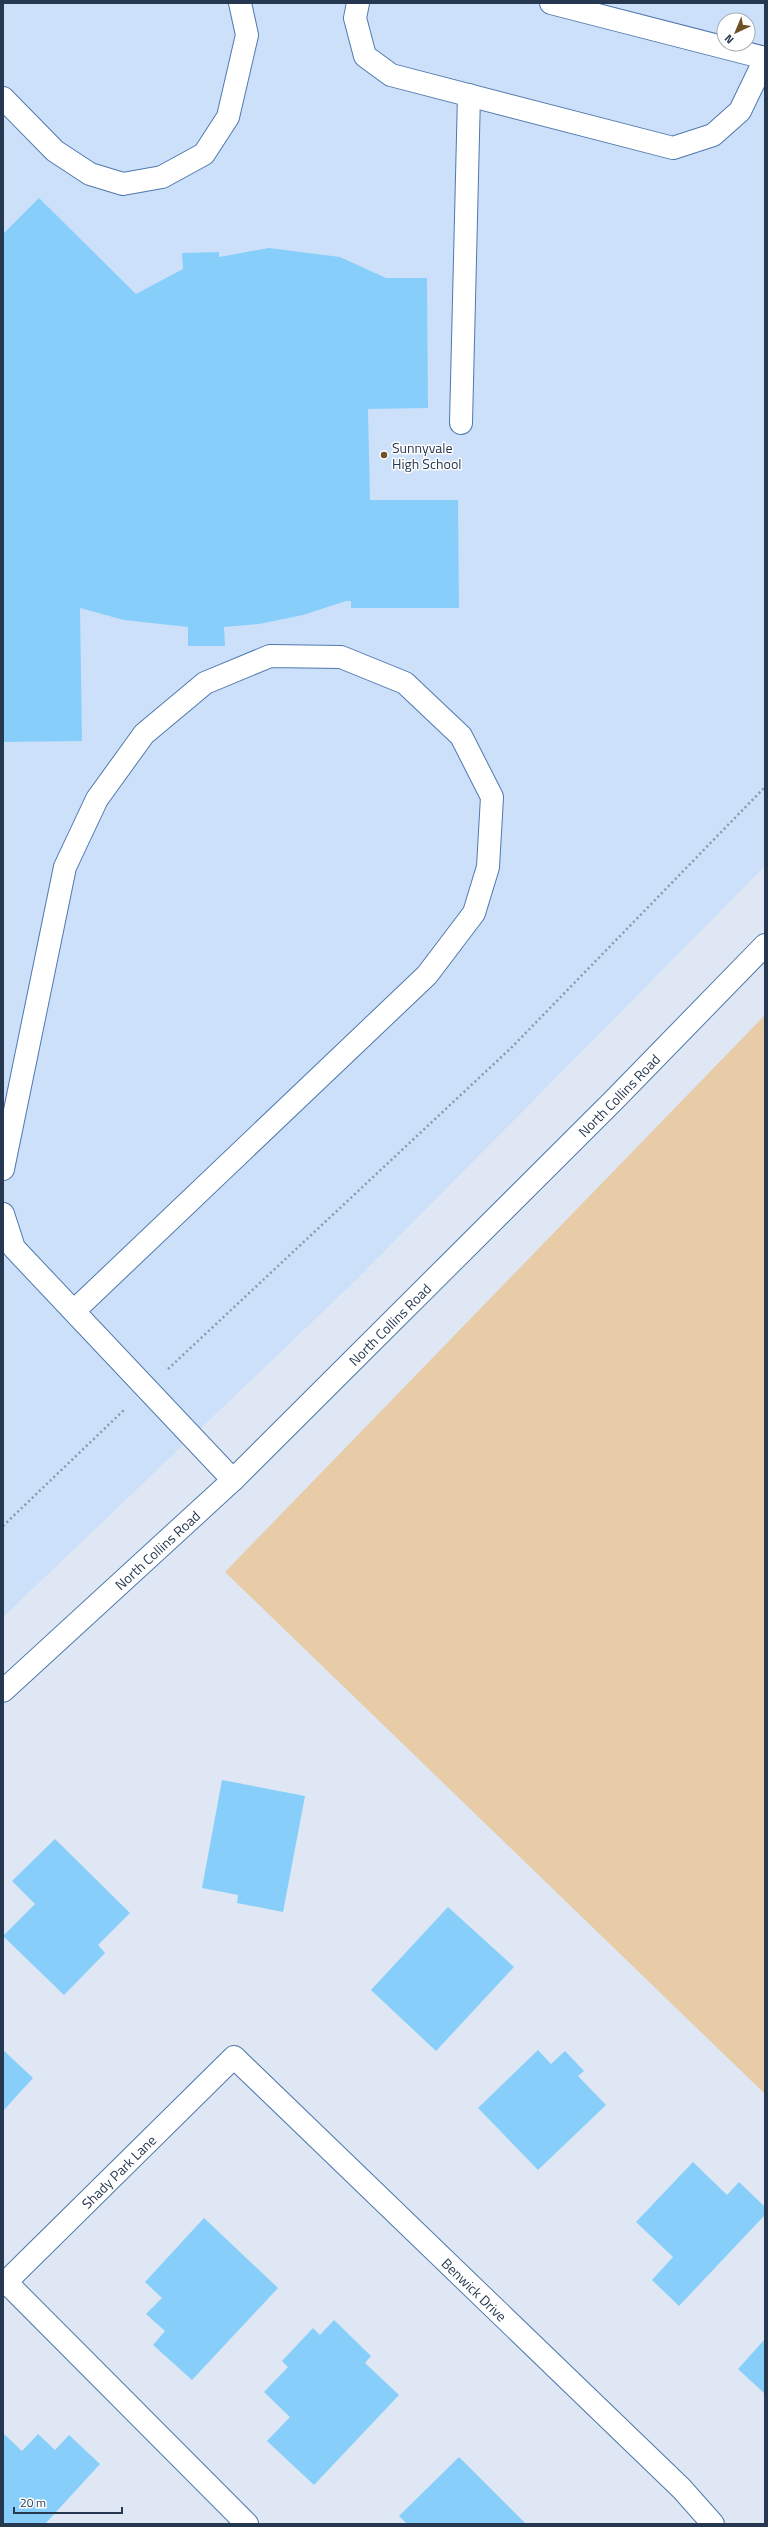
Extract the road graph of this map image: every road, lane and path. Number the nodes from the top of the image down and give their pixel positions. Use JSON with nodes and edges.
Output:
{"nodes":[{"id":1,"x":240,"y":3,"type":"edge"},
{"id":2,"x":358,"y":3,"type":"edge"},
{"id":3,"x":551,"y":3,"type":"edge"},
{"id":4,"x":765,"y":58,"type":"edge"},
{"id":5,"x":469,"y":95,"type":"junction"},
{"id":6,"x":3,"y":98,"type":"edge"},
{"id":7,"x":462,"y":423,"type":"dead end"},
{"id":8,"x":765,"y":787,"type":"edge"},
{"id":9,"x":765,"y":945,"type":"edge"},
{"id":10,"x":3,"y":1169,"type":"edge"},
{"id":11,"x":3,"y":1214,"type":"edge"},
{"id":12,"x":74,"y":1311,"type":"junction"},
{"id":13,"x":147,"y":1389,"type":"junction"},
{"id":14,"x":233,"y":1480,"type":"junction"},
{"id":15,"x":3,"y":1526,"type":"edge"},
{"id":16,"x":3,"y":1691,"type":"edge"},
{"id":17,"x":234,"y":2057,"type":"joint"},
{"id":18,"x":5,"y":2283,"type":"edge"},
{"id":19,"x":247,"y":2524,"type":"edge"},
{"id":20,"x":713,"y":2524,"type":"edge"}],
"edges":[{"from":1,"to":6,"type":"street"},
{"from":2,"to":5,"type":"street"},
{"from":3,"to":4,"type":"street"},
{"from":4,"to":5,"type":"street"},
{"from":5,"to":7,"type":"street"},
{"from":8,"to":13,"type":"path"},
{"from":9,"to":14,"type":"street","name":"North Collins Road"},
{"from":10,"to":12,"type":"street"},
{"from":11,"to":12,"type":"street"},
{"from":12,"to":13,"type":"street"},
{"from":13,"to":14,"type":"street"},
{"from":13,"to":15,"type":"path"},
{"from":14,"to":16,"type":"street","name":"North Collins Road"},
{"from":17,"to":18,"type":"street","name":"Shady Park Lane"},
{"from":17,"to":20,"type":"street","name":"Benwick Drive"},
{"from":18,"to":19,"type":"street"}]}
